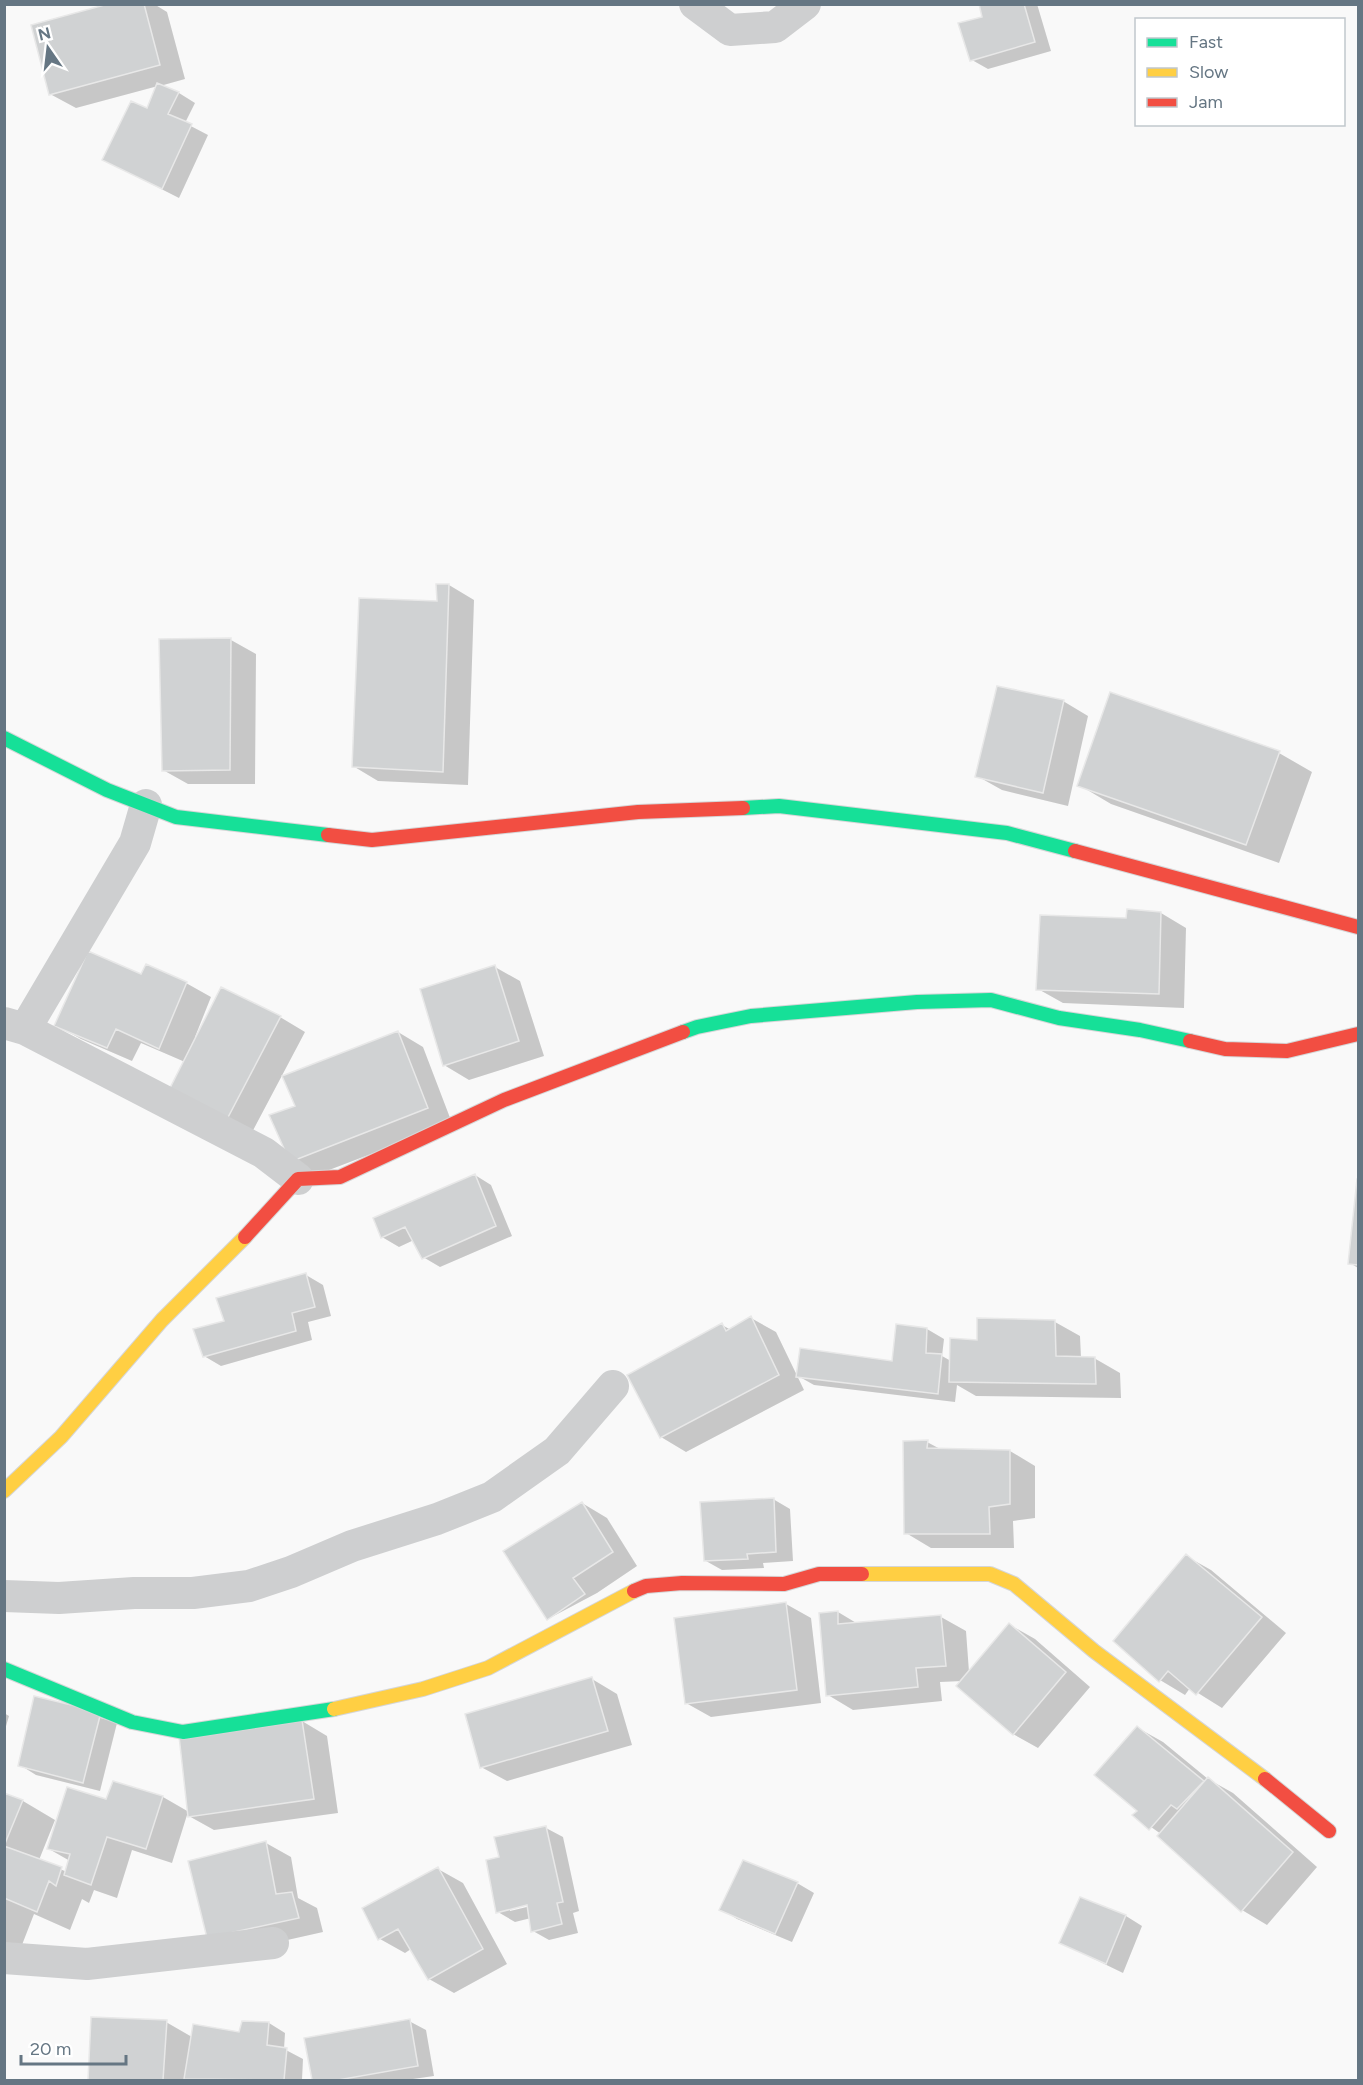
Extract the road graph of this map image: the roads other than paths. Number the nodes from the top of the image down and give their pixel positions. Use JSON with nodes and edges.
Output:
{"nodes":[{"id":1,"x":695,"y":4,"type":"edge"},
{"id":2,"x":805,"y":4,"type":"edge"},
{"id":3,"x":4,"y":738,"type":"edge"},
{"id":4,"x":146,"y":805,"type":"junction"},
{"id":5,"x":1359,"y":927,"type":"edge"},
{"id":6,"x":15,"y":1026,"type":"edge"},
{"id":7,"x":1359,"y":1034,"type":"edge"},
{"id":8,"x":298,"y":1179,"type":"junction"},
{"id":9,"x":613,"y":1386,"type":"dead end"},
{"id":10,"x":4,"y":1491,"type":"edge"},
{"id":11,"x":4,"y":1596,"type":"edge"},
{"id":12,"x":4,"y":1669,"type":"edge"},
{"id":13,"x":1329,"y":1831,"type":"dead end"},
{"id":14,"x":273,"y":1943,"type":"dead end"},
{"id":15,"x":4,"y":1959,"type":"edge"}],
"edges":[{"from":1,"to":2,"type":"street"},
{"from":3,"to":4,"type":"street"},
{"from":4,"to":5,"type":"street"},
{"from":4,"to":6,"type":"street"},
{"from":6,"to":8,"type":"street"},
{"from":7,"to":8,"type":"street"},
{"from":8,"to":10,"type":"street"},
{"from":9,"to":11,"type":"street"},
{"from":12,"to":13,"type":"street"},
{"from":14,"to":15,"type":"street"}]}
